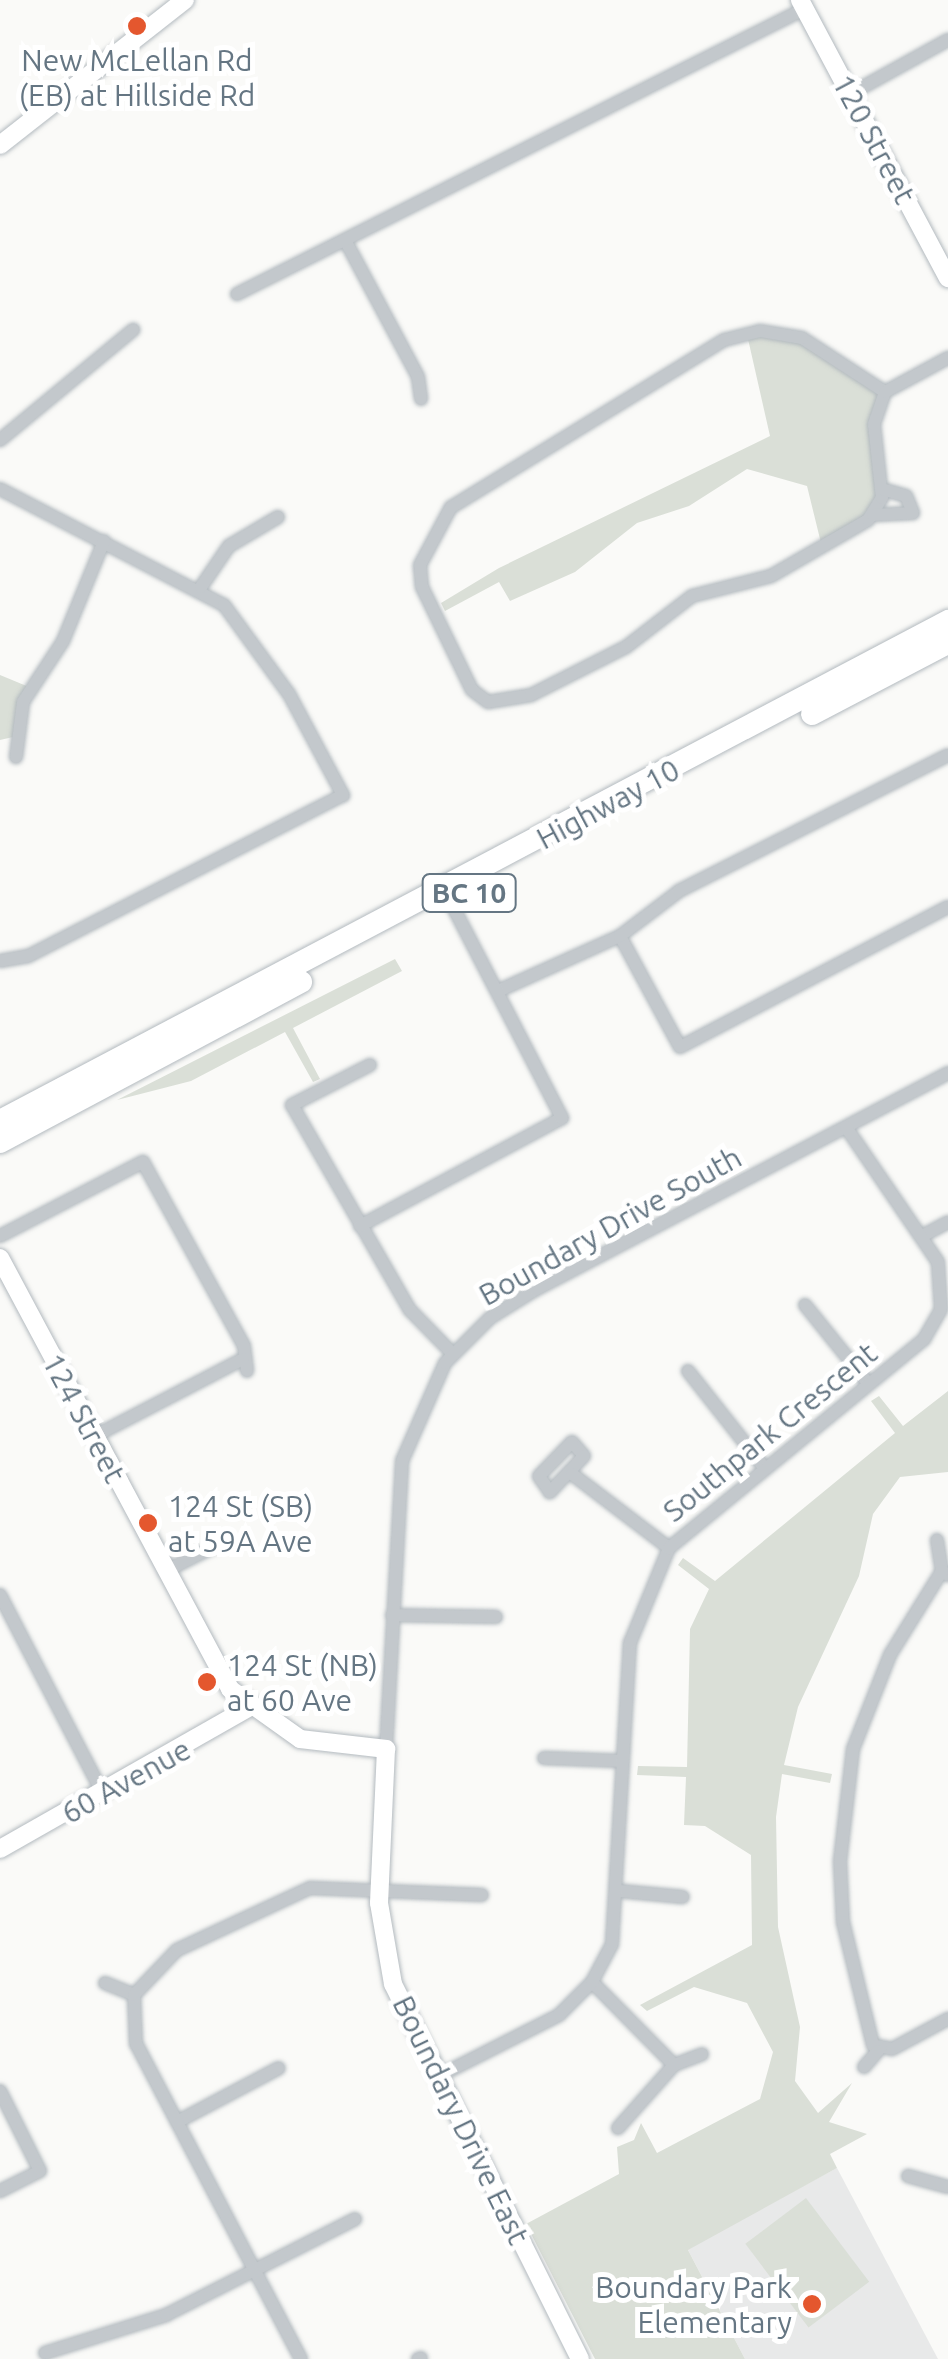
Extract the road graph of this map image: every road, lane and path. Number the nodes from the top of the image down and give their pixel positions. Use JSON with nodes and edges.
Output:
{"nodes":[{"id":1,"x":185,"y":0,"type":"edge"},
{"id":2,"x":802,"y":4,"type":"edge"},
{"id":3,"x":948,"y":40,"type":"edge"},
{"id":4,"x":850,"y":94,"type":"junction"},
{"id":5,"x":0,"y":144,"type":"edge"},
{"id":6,"x":345,"y":240,"type":"junction"},
{"id":7,"x":948,"y":278,"type":"edge"},
{"id":8,"x":237,"y":294,"type":"dead end"},
{"id":9,"x":133,"y":330,"type":"dead end"},
{"id":10,"x":948,"y":358,"type":"edge"},
{"id":11,"x":885,"y":392,"type":"junction"},
{"id":12,"x":421,"y":399,"type":"dead end"},
{"id":13,"x":0,"y":440,"type":"edge"},
{"id":14,"x":0,"y":489,"type":"edge"},
{"id":15,"x":881,"y":489,"type":"junction"},
{"id":16,"x":873,"y":515,"type":"junction"},
{"id":17,"x":278,"y":517,"type":"dead end"},
{"id":18,"x":104,"y":540,"type":"junction"},
{"id":19,"x":200,"y":587,"type":"junction"},
{"id":20,"x":948,"y":622,"type":"edge"},
{"id":21,"x":948,"y":643,"type":"edge"},
{"id":22,"x":948,"y":756,"type":"edge"},
{"id":23,"x":16,"y":758,"type":"dead end"},
{"id":24,"x":450,"y":903,"type":"junction"},
{"id":25,"x":948,"y":907,"type":"edge"},
{"id":26,"x":620,"y":936,"type":"junction"},
{"id":27,"x":0,"y":960,"type":"edge"},
{"id":28,"x":498,"y":991,"type":"junction"},
{"id":29,"x":120,"y":1057,"type":"junction"},
{"id":30,"x":370,"y":1066,"type":"dead end"},
{"id":31,"x":948,"y":1073,"type":"edge"},
{"id":32,"x":0,"y":1121,"type":"edge"},
{"id":33,"x":846,"y":1127,"type":"junction"},
{"id":34,"x":0,"y":1131,"type":"edge"},
{"id":35,"x":0,"y":1142,"type":"edge"},
{"id":36,"x":948,"y":1222,"type":"edge"},
{"id":37,"x":360,"y":1226,"type":"junction"},
{"id":38,"x":924,"y":1235,"type":"junction"},
{"id":39,"x":0,"y":1236,"type":"edge"},
{"id":40,"x":0,"y":1258,"type":"edge"},
{"id":41,"x":805,"y":1304,"type":"dead end"},
{"id":42,"x":454,"y":1354,"type":"junction"},
{"id":43,"x":688,"y":1372,"type":"dead end"},
{"id":44,"x":868,"y":1382,"type":"junction"},
{"id":45,"x":93,"y":1436,"type":"junction"},
{"id":46,"x":763,"y":1466,"type":"junction"},
{"id":47,"x":572,"y":1474,"type":"dead end"},
{"id":48,"x":937,"y":1540,"type":"dead end"},
{"id":49,"x":217,"y":1545,"type":"dead end"},
{"id":50,"x":669,"y":1548,"type":"junction"},
{"id":51,"x":164,"y":1572,"type":"junction"},
{"id":52,"x":945,"y":1573,"type":"edge"},
{"id":53,"x":0,"y":1595,"type":"edge"},
{"id":54,"x":392,"y":1615,"type":"junction"},
{"id":55,"x":496,"y":1617,"type":"dead end"},
{"id":56,"x":248,"y":1708,"type":"junction"},
{"id":57,"x":386,"y":1750,"type":"junction"},
{"id":58,"x":544,"y":1758,"type":"dead end"},
{"id":59,"x":623,"y":1761,"type":"junction"},
{"id":60,"x":104,"y":1794,"type":"junction"},
{"id":61,"x":0,"y":1849,"type":"edge"},
{"id":62,"x":379,"y":1886,"type":"junction"},
{"id":63,"x":620,"y":1890,"type":"junction"},
{"id":64,"x":482,"y":1894,"type":"dead end"},
{"id":65,"x":683,"y":1897,"type":"dead end"},
{"id":66,"x":105,"y":1982,"type":"dead end"},
{"id":67,"x":592,"y":1982,"type":"junction"},
{"id":68,"x":134,"y":1995,"type":"junction"},
{"id":69,"x":948,"y":2019,"type":"edge"},
{"id":70,"x":878,"y":2051,"type":"junction"},
{"id":71,"x":702,"y":2054,"type":"dead end"},
{"id":72,"x":674,"y":2065,"type":"junction"},
{"id":73,"x":864,"y":2066,"type":"dead end"},
{"id":74,"x":279,"y":2068,"type":"dead end"},
{"id":75,"x":437,"y":2077,"type":"junction"},
{"id":76,"x":0,"y":2091,"type":"edge"},
{"id":77,"x":177,"y":2122,"type":"junction"},
{"id":78,"x":618,"y":2128,"type":"dead end"},
{"id":79,"x":908,"y":2176,"type":"dead end"},
{"id":80,"x":948,"y":2186,"type":"edge"},
{"id":81,"x":0,"y":2191,"type":"edge"},
{"id":82,"x":355,"y":2219,"type":"dead end"},
{"id":83,"x":256,"y":2270,"type":"junction"},
{"id":84,"x":44,"y":2352,"type":"dead end"},
{"id":85,"x":300,"y":2359,"type":"edge"},
{"id":86,"x":580,"y":2359,"type":"edge"}],
"edges":[{"from":1,"to":5,"type":"street"},
{"from":2,"to":4,"type":"street","name":"120 Street"},
{"from":2,"to":6,"type":"street"},
{"from":3,"to":4,"type":"street"},
{"from":4,"to":7,"type":"street","name":"120 Street"},
{"from":6,"to":8,"type":"street"},
{"from":6,"to":12,"type":"street"},
{"from":9,"to":13,"type":"street"},
{"from":10,"to":11,"type":"street"},
{"from":11,"to":15,"type":"street"},
{"from":11,"to":16,"type":"street"},
{"from":14,"to":18,"type":"street"},
{"from":15,"to":16,"type":"street"},
{"from":15,"to":16,"type":"street"},
{"from":17,"to":19,"type":"street"},
{"from":18,"to":19,"type":"street"},
{"from":18,"to":23,"type":"street"},
{"from":19,"to":27,"type":"street"},
{"from":20,"to":29,"type":"highway","name":"Highway 10","number":"BC 10"},
{"from":21,"to":24,"type":"highway","name":"Highway 10","number":"BC 10"},
{"from":22,"to":26,"type":"street"},
{"from":24,"to":28,"type":"street"},
{"from":24,"to":35,"type":"highway","name":"Highway 10","number":"BC 10"},
{"from":25,"to":26,"type":"street"},
{"from":26,"to":28,"type":"street"},
{"from":28,"to":37,"type":"street"},
{"from":29,"to":32,"type":"highway","name":"Highway 10","number":"BC 10"},
{"from":29,"to":34,"type":"highway"},
{"from":30,"to":37,"type":"street"},
{"from":31,"to":33,"type":"street","name":"Boundary Drive South"},
{"from":33,"to":38,"type":"street","name":"Southpark Crescent"},
{"from":33,"to":42,"type":"street","name":"Boundary Drive South"},
{"from":36,"to":38,"type":"street"},
{"from":37,"to":42,"type":"street"},
{"from":38,"to":44,"type":"street","name":"Southpark Crescent"},
{"from":39,"to":45,"type":"street"},
{"from":40,"to":45,"type":"street","name":"124 Street"},
{"from":41,"to":44,"type":"street"},
{"from":42,"to":54,"type":"street","name":"Boundary Drive South"},
{"from":43,"to":46,"type":"street"},
{"from":44,"to":46,"type":"street","name":"Southpark Crescent"},
{"from":45,"to":51,"type":"street","name":"124 Street"},
{"from":46,"to":50,"type":"street","name":"Southpark Crescent"},
{"from":47,"to":50,"type":"street"},
{"from":48,"to":52,"type":"street"},
{"from":49,"to":51,"type":"street"},
{"from":50,"to":59,"type":"street","name":"Southpark Crescent"},
{"from":51,"to":56,"type":"street","name":"124 Street"},
{"from":52,"to":70,"type":"street"},
{"from":53,"to":60,"type":"street"},
{"from":54,"to":55,"type":"street"},
{"from":54,"to":57,"type":"street","name":"Boundary Drive South"},
{"from":56,"to":57,"type":"street","name":"124 Street"},
{"from":56,"to":60,"type":"street","name":"60 Avenue"},
{"from":57,"to":62,"type":"street","name":"Boundary Drive East"},
{"from":58,"to":59,"type":"street"},
{"from":59,"to":63,"type":"street","name":"Southpark Crescent"},
{"from":60,"to":61,"type":"street","name":"60 Avenue"},
{"from":62,"to":64,"type":"street"},
{"from":62,"to":68,"type":"street"},
{"from":62,"to":75,"type":"street","name":"Boundary Drive East"},
{"from":63,"to":65,"type":"street"},
{"from":63,"to":67,"type":"street","name":"Southpark Crescent"},
{"from":66,"to":68,"type":"street"},
{"from":67,"to":72,"type":"street"},
{"from":67,"to":75,"type":"street","name":"Southpark Crescent"},
{"from":68,"to":77,"type":"street"},
{"from":69,"to":70,"type":"street"},
{"from":70,"to":73,"type":"street"},
{"from":71,"to":72,"type":"street"},
{"from":72,"to":78,"type":"street"},
{"from":74,"to":77,"type":"street"},
{"from":75,"to":86,"type":"street","name":"Boundary Drive East"},
{"from":76,"to":81,"type":"street"},
{"from":77,"to":83,"type":"street"},
{"from":79,"to":80,"type":"street"},
{"from":82,"to":83,"type":"street"},
{"from":83,"to":84,"type":"street"},
{"from":83,"to":85,"type":"street"}]}
